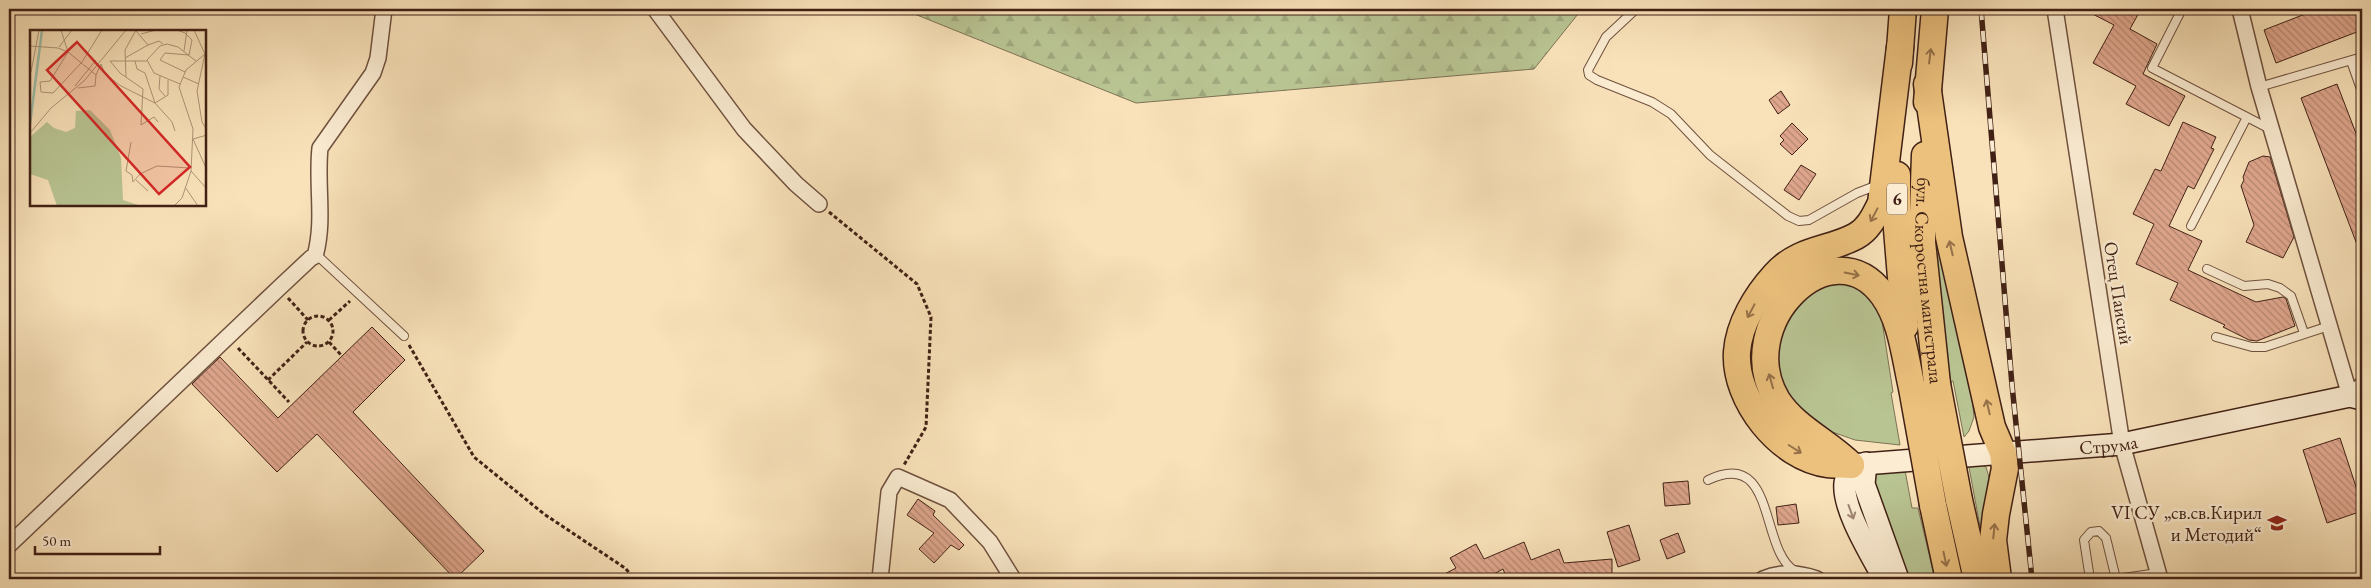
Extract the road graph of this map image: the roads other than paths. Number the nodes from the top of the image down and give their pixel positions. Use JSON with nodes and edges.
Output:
{"nodes":[{"id":1,"x":384,"y":9,"type":"edge"},
{"id":2,"x":655,"y":9,"type":"edge"},
{"id":3,"x":1636,"y":9,"type":"edge"},
{"id":4,"x":1903,"y":9,"type":"edge"},
{"id":5,"x":1935,"y":9,"type":"edge"},
{"id":6,"x":2055,"y":9,"type":"edge"},
{"id":7,"x":2182,"y":9,"type":"edge"},
{"id":8,"x":2240,"y":9,"type":"edge"},
{"id":9,"x":1900,"y":47,"type":"junction"},
{"id":10,"x":2362,"y":57,"type":"edge"},
{"id":11,"x":2351,"y":60,"type":"junction"},
{"id":12,"x":1927,"y":84,"type":"junction"},
{"id":13,"x":2259,"y":87,"type":"junction"},
{"id":14,"x":2362,"y":92,"type":"edge"},
{"id":15,"x":2247,"y":117,"type":"junction"},
{"id":16,"x":2272,"y":130,"type":"junction"},
{"id":17,"x":1883,"y":183,"type":"junction"},
{"id":18,"x":818,"y":204,"type":"road end"},
{"id":19,"x":2191,"y":226,"type":"dead end"},
{"id":20,"x":315,"y":256,"type":"junction"},
{"id":21,"x":2207,"y":269,"type":"dead end"},
{"id":22,"x":2329,"y":326,"type":"junction"},
{"id":23,"x":2304,"y":333,"type":"junction"},
{"id":24,"x":404,"y":336,"type":"road end"},
{"id":25,"x":2216,"y":337,"type":"dead end"},
{"id":26,"x":1925,"y":386,"type":"junction"},
{"id":27,"x":2358,"y":394,"type":"edge"},
{"id":28,"x":2122,"y":444,"type":"junction"},
{"id":29,"x":2003,"y":453,"type":"junction"},
{"id":30,"x":1858,"y":464,"type":"junction"},
{"id":31,"x":1708,"y":480,"type":"dead end"},
{"id":32,"x":9,"y":545,"type":"edge"},
{"id":33,"x":2159,"y":576,"type":"edge"},
{"id":34,"x":1802,"y":577,"type":"edge"},
{"id":35,"x":880,"y":579,"type":"edge"},
{"id":36,"x":1013,"y":579,"type":"edge"},
{"id":37,"x":1763,"y":579,"type":"edge"},
{"id":38,"x":1817,"y":579,"type":"edge"},
{"id":39,"x":1884,"y":579,"type":"edge"},
{"id":40,"x":1898,"y":579,"type":"edge"},
{"id":41,"x":1949,"y":579,"type":"edge"},
{"id":42,"x":1976,"y":579,"type":"edge"},
{"id":43,"x":1998,"y":579,"type":"edge"},
{"id":44,"x":2090,"y":579,"type":"edge"},
{"id":45,"x":2116,"y":579,"type":"edge"}],
"edges":[{"from":1,"to":20,"type":"street"},
{"from":2,"to":18,"type":"street"},
{"from":3,"to":17,"type":"lane"},
{"from":4,"to":9,"type":"highway","name":"бул. Скоростна магистрала","number":"6"},
{"from":12,"to":5,"type":"highway","name":"бул. Скоростна магистрала","number":"6","one_way":true},
{"from":6,"to":28,"type":"street","name":"Отец Паисий"},
{"from":7,"to":15,"type":"lane"},
{"from":8,"to":13,"type":"street"},
{"from":9,"to":17,"type":"highway"},
{"from":9,"to":26,"type":"highway","name":"бул. Скоростна магистрала","number":"6"},
{"from":10,"to":11,"type":"lane"},
{"from":11,"to":13,"type":"lane"},
{"from":11,"to":14,"type":"lane"},
{"from":12,"to":26,"type":"highway","name":"бул. Скоростна магистрала","number":"6"},
{"from":29,"to":12,"type":"highway","one_way":true},
{"from":13,"to":16,"type":"street"},
{"from":15,"to":16,"type":"lane"},
{"from":15,"to":19,"type":"lane"},
{"from":16,"to":22,"type":"street"},
{"from":17,"to":30,"type":"highway","one_way":true},
{"from":20,"to":24,"type":"lane"},
{"from":20,"to":32,"type":"street"},
{"from":21,"to":23,"type":"lane"},
{"from":22,"to":23,"type":"lane"},
{"from":22,"to":27,"type":"street"},
{"from":23,"to":25,"type":"lane"},
{"from":30,"to":26,"type":"highway","one_way":true},
{"from":26,"to":41,"type":"highway","name":"бул. Скоростна магистрала","number":"6","one_way":true,"bridge":true},
{"from":26,"to":42,"type":"highway","name":"бул. Скоростна магистрала","number":"6","bridge":true},
{"from":27,"to":28,"type":"main road","name":"Струма"},
{"from":28,"to":29,"type":"main road","name":"Струма"},
{"from":28,"to":33,"type":"street","name":"Отец Паисий"},
{"from":29,"to":30,"type":"main road","name":"Струма"},
{"from":43,"to":29,"type":"highway","one_way":true},
{"from":30,"to":39,"type":"main road","one_way":true},
{"from":30,"to":40,"type":"main road"},
{"from":31,"to":34,"type":"lane"},
{"from":33,"to":45,"type":"lane"},
{"from":34,"to":37,"type":"street"},
{"from":34,"to":38,"type":"street"},
{"from":35,"to":36,"type":"street"},
{"from":44,"to":45,"type":"lane"}]}
